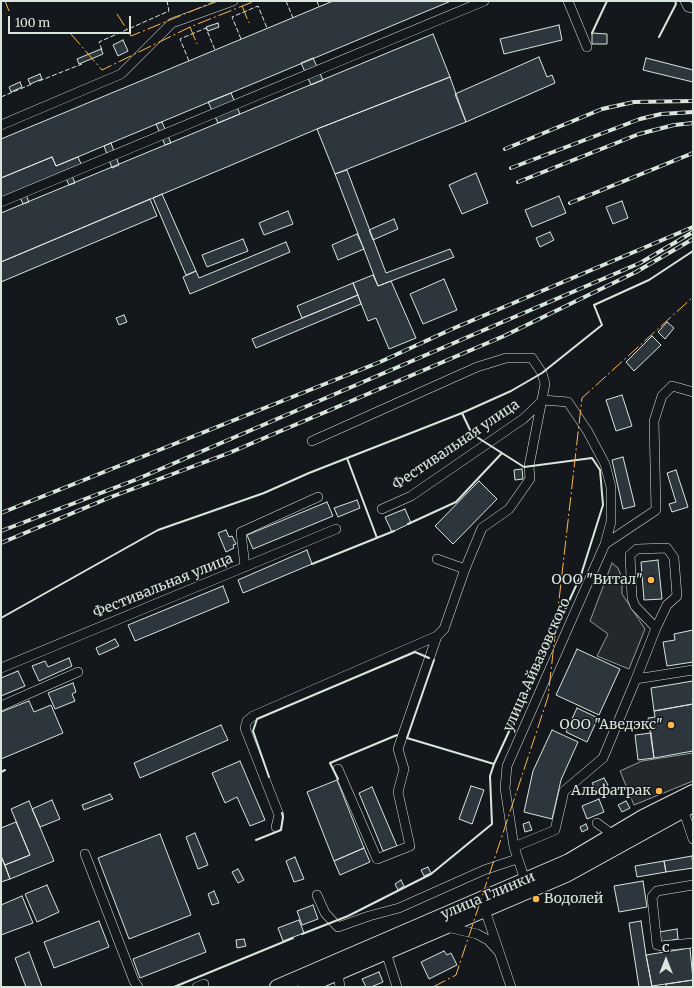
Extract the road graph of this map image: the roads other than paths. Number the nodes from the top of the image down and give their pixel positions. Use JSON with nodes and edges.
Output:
{"nodes":[{"id":1,"x":233,"y":1,"type":"edge"},
{"id":2,"x":484,"y":1,"type":"edge"},
{"id":3,"x":568,"y":1,"type":"edge"},
{"id":4,"x":685,"y":1,"type":"edge"},
{"id":5,"x":693,"y":8,"type":"edge"},
{"id":6,"x":587,"y":47,"type":"dead end"},
{"id":7,"x":1,"y":125,"type":"edge"},
{"id":8,"x":1,"y":202,"type":"edge"},
{"id":9,"x":693,"y":392,"type":"edge"},
{"id":10,"x":543,"y":400,"type":"junction"},
{"id":11,"x":312,"y":441,"type":"dead end"},
{"id":12,"x":318,"y":498,"type":"dead end"},
{"id":13,"x":382,"y":509,"type":"dead end"},
{"id":14,"x":336,"y":530,"type":"dead end"},
{"id":15,"x":605,"y":544,"type":"junction"},
{"id":16,"x":437,"y":559,"type":"dead end"},
{"id":17,"x":245,"y":567,"type":"junction"},
{"id":18,"x":465,"y":568,"type":"junction"},
{"id":19,"x":656,"y":628,"type":"junction"},
{"id":20,"x":437,"y":636,"type":"junction"},
{"id":21,"x":1,"y":668,"type":"edge"},
{"id":22,"x":693,"y":670,"type":"edge"},
{"id":23,"x":78,"y":672,"type":"dead end"},
{"id":24,"x":636,"y":679,"type":"junction"},
{"id":25,"x":1,"y":706,"type":"edge"},
{"id":26,"x":338,"y":769,"type":"dead end"},
{"id":27,"x":693,"y":792,"type":"edge"},
{"id":28,"x":688,"y":807,"type":"edge"},
{"id":29,"x":596,"y":823,"type":"dead end"},
{"id":30,"x":276,"y":827,"type":"dead end"},
{"id":31,"x":613,"y":835,"type":"junction"},
{"id":32,"x":693,"y":839,"type":"edge"},
{"id":33,"x":514,"y":847,"type":"junction"},
{"id":34,"x":85,"y":854,"type":"dead end"},
{"id":35,"x":517,"y":859,"type":"junction"},
{"id":36,"x":525,"y":880,"type":"junction"},
{"id":37,"x":693,"y":885,"type":"edge"},
{"id":38,"x":317,"y":895,"type":"dead end"},
{"id":39,"x":483,"y":904,"type":"junction"},
{"id":40,"x":445,"y":927,"type":"junction"},
{"id":41,"x":693,"y":943,"type":"edge"},
{"id":42,"x":384,"y":947,"type":"junction"},
{"id":43,"x":501,"y":954,"type":"junction"},
{"id":44,"x":339,"y":980,"type":"edge"},
{"id":45,"x":138,"y":987,"type":"edge"},
{"id":46,"x":277,"y":987,"type":"edge"},
{"id":47,"x":305,"y":987,"type":"edge"},
{"id":48,"x":397,"y":987,"type":"edge"},
{"id":49,"x":512,"y":987,"type":"edge"}],
"edges":[{"from":1,"to":7,"type":"street"},
{"from":2,"to":8,"type":"street"},
{"from":3,"to":6,"type":"street"},
{"from":4,"to":5,"type":"street"},
{"from":9,"to":15,"type":"street"},
{"from":10,"to":11,"type":"street"},
{"from":10,"to":13,"type":"street","name":"Фестивальная улица"},
{"from":10,"to":15,"type":"street","name":"улица Айвазовского"},
{"from":10,"to":18,"type":"street"},
{"from":12,"to":17,"type":"street"},
{"from":14,"to":17,"type":"street","name":"Фестивальная улица"},
{"from":15,"to":33,"type":"street","name":"улица Айвазовского"},
{"from":16,"to":18,"type":"street"},
{"from":17,"to":21,"type":"street","name":"Фестивальная улица"},
{"from":18,"to":20,"type":"street"},
{"from":19,"to":19,"type":"street"},
{"from":19,"to":24,"type":"street"},
{"from":20,"to":26,"type":"street"},
{"from":20,"to":30,"type":"street"},
{"from":22,"to":24,"type":"street"},
{"from":23,"to":25,"type":"street"},
{"from":24,"to":33,"type":"street"},
{"from":27,"to":31,"type":"highway","name":"улица Глинки"},
{"from":28,"to":32,"type":"street"},
{"from":28,"to":39,"type":"highway","name":"улица Глинки"},
{"from":29,"to":31,"type":"street"},
{"from":31,"to":36,"type":"highway","name":"улица Глинки"},
{"from":33,"to":35,"type":"street","name":"улица Айвазовского"},
{"from":34,"to":45,"type":"street"},
{"from":35,"to":36,"type":"street","name":"улица Айвазовского"},
{"from":35,"to":38,"type":"street"},
{"from":36,"to":39,"type":"highway","name":"улица Глинки"},
{"from":37,"to":41,"type":"street"},
{"from":39,"to":40,"type":"highway","name":"улица Глинки"},
{"from":39,"to":42,"type":"highway","name":"улица Глинки"},
{"from":39,"to":43,"type":"street"},
{"from":40,"to":42,"type":"highway","name":"улица Глинки"},
{"from":40,"to":43,"type":"street"},
{"from":42,"to":44,"type":"highway","name":"улица Глинки"},
{"from":42,"to":46,"type":"highway","name":"улица Глинки"},
{"from":42,"to":48,"type":"street"},
{"from":43,"to":49,"type":"street"},
{"from":44,"to":47,"type":"highway","name":"улица Глинки"}]}
